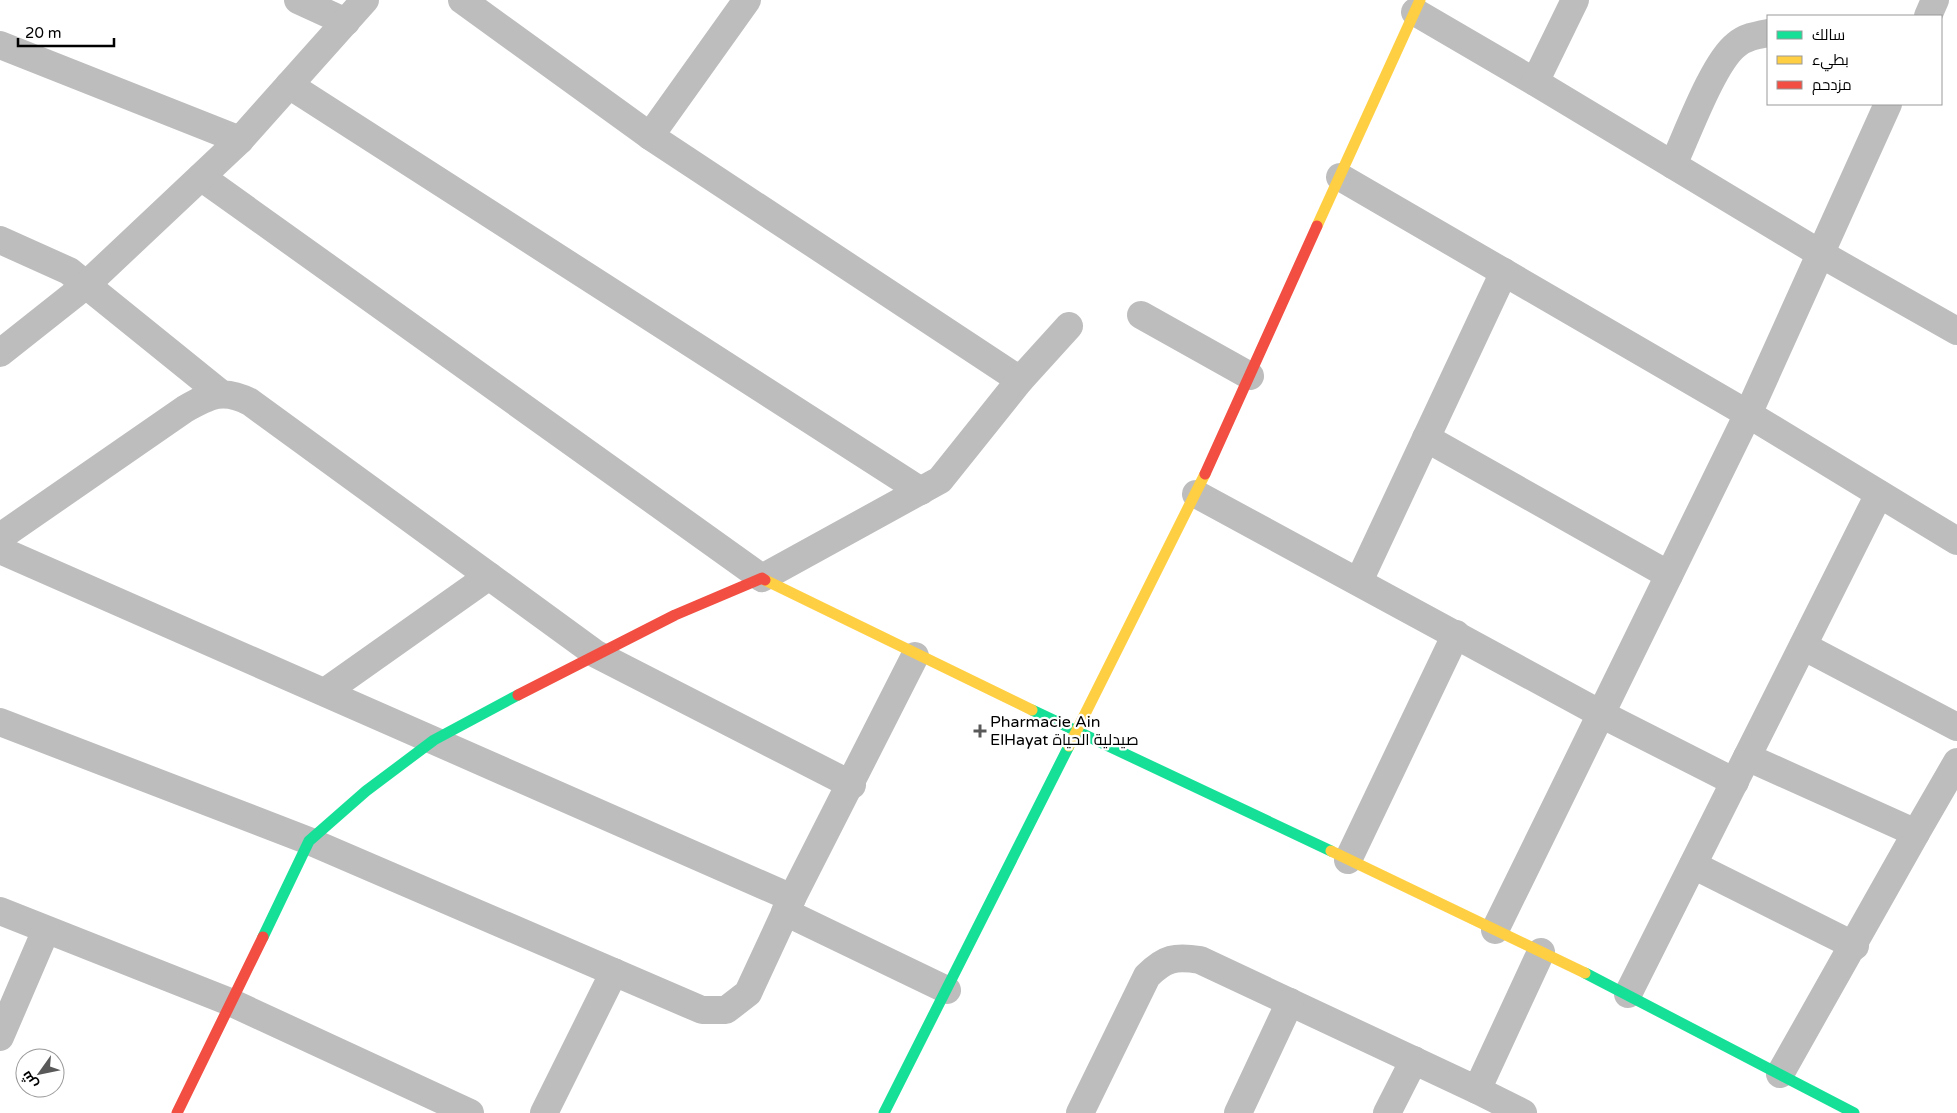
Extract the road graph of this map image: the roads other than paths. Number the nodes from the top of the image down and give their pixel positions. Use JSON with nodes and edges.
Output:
{"nodes":[{"id":1,"x":298,"y":0,"type":"edge"},
{"id":2,"x":366,"y":0,"type":"edge"},
{"id":3,"x":462,"y":0,"type":"edge"},
{"id":4,"x":747,"y":0,"type":"edge"},
{"id":5,"x":1575,"y":0,"type":"edge"},
{"id":6,"x":1935,"y":0,"type":"edge"},
{"id":7,"x":1417,"y":6,"type":"edge"},
{"id":8,"x":1928,"y":15,"type":"edge"},
{"id":9,"x":346,"y":22,"type":"junction"},
{"id":10,"x":1767,"y":33,"type":"edge"},
{"id":11,"x":0,"y":45,"type":"edge"},
{"id":12,"x":1535,"y":82,"type":"junction"},
{"id":13,"x":289,"y":85,"type":"junction"},
{"id":14,"x":1888,"y":105,"type":"edge"},
{"id":15,"x":650,"y":136,"type":"junction"},
{"id":16,"x":240,"y":140,"type":"junction"},
{"id":17,"x":1673,"y":165,"type":"junction"},
{"id":18,"x":200,"y":177,"type":"junction"},
{"id":19,"x":1340,"y":177,"type":"junction"},
{"id":20,"x":0,"y":240,"type":"edge"},
{"id":21,"x":1820,"y":254,"type":"junction"},
{"id":22,"x":1504,"y":272,"type":"junction"},
{"id":23,"x":86,"y":285,"type":"junction"},
{"id":24,"x":1141,"y":315,"type":"dead end"},
{"id":25,"x":1069,"y":326,"type":"dead end"},
{"id":26,"x":1957,"y":331,"type":"edge"},
{"id":27,"x":0,"y":353,"type":"edge"},
{"id":28,"x":1250,"y":376,"type":"junction"},
{"id":29,"x":1020,"y":380,"type":"junction"},
{"id":30,"x":220,"y":394,"type":"junction"},
{"id":31,"x":1748,"y":414,"type":"junction"},
{"id":32,"x":1426,"y":438,"type":"junction"},
{"id":33,"x":921,"y":491,"type":"junction"},
{"id":34,"x":1196,"y":494,"type":"junction"},
{"id":35,"x":1879,"y":494,"type":"junction"},
{"id":36,"x":0,"y":537,"type":"edge"},
{"id":37,"x":1957,"y":541,"type":"edge"},
{"id":38,"x":0,"y":550,"type":"edge"},
{"id":39,"x":489,"y":576,"type":"junction"},
{"id":40,"x":1670,"y":576,"type":"junction"},
{"id":41,"x":762,"y":578,"type":"junction"},
{"id":42,"x":1359,"y":581,"type":"junction"},
{"id":43,"x":1456,"y":634,"type":"junction"},
{"id":44,"x":1803,"y":646,"type":"junction"},
{"id":45,"x":596,"y":654,"type":"junction"},
{"id":46,"x":915,"y":656,"type":"junction"},
{"id":47,"x":325,"y":692,"type":"junction"},
{"id":48,"x":1601,"y":714,"type":"junction"},
{"id":49,"x":0,"y":722,"type":"edge"},
{"id":50,"x":1957,"y":727,"type":"edge"},
{"id":51,"x":1076,"y":732,"type":"junction"},
{"id":52,"x":434,"y":740,"type":"junction"},
{"id":53,"x":1747,"y":757,"type":"junction"},
{"id":54,"x":1957,"y":762,"type":"edge"},
{"id":55,"x":1735,"y":782,"type":"junction"},
{"id":56,"x":852,"y":785,"type":"junction"},
{"id":57,"x":1916,"y":834,"type":"junction"},
{"id":58,"x":309,"y":841,"type":"junction"},
{"id":59,"x":1348,"y":860,"type":"junction"},
{"id":60,"x":1693,"y":865,"type":"junction"},
{"id":61,"x":788,"y":905,"type":"junction"},
{"id":62,"x":0,"y":911,"type":"edge"},
{"id":63,"x":46,"y":930,"type":"junction"},
{"id":64,"x":1495,"y":930,"type":"junction"},
{"id":65,"x":1855,"y":946,"type":"junction"},
{"id":66,"x":1541,"y":952,"type":"junction"},
{"id":67,"x":614,"y":972,"type":"junction"},
{"id":68,"x":947,"y":990,"type":"junction"},
{"id":69,"x":1628,"y":994,"type":"junction"},
{"id":70,"x":230,"y":1002,"type":"junction"},
{"id":71,"x":1290,"y":1002,"type":"junction"},
{"id":72,"x":0,"y":1037,"type":"edge"},
{"id":73,"x":1414,"y":1060,"type":"junction"},
{"id":74,"x":1780,"y":1074,"type":"junction"},
{"id":75,"x":1478,"y":1090,"type":"junction"},
{"id":76,"x":177,"y":1113,"type":"edge"},
{"id":77,"x":470,"y":1113,"type":"edge"},
{"id":78,"x":544,"y":1113,"type":"edge"},
{"id":79,"x":884,"y":1113,"type":"edge"},
{"id":80,"x":1080,"y":1113,"type":"edge"},
{"id":81,"x":1238,"y":1113,"type":"edge"},
{"id":82,"x":1387,"y":1113,"type":"edge"},
{"id":83,"x":1523,"y":1113,"type":"edge"},
{"id":84,"x":1854,"y":1113,"type":"edge"}],
"edges":[{"from":1,"to":9,"type":"street"},
{"from":2,"to":9,"type":"street"},
{"from":3,"to":15,"type":"street"},
{"from":4,"to":15,"type":"street"},
{"from":5,"to":12,"type":"street"},
{"from":6,"to":8,"type":"street"},
{"from":7,"to":12,"type":"street"},
{"from":7,"to":19,"type":"street"},
{"from":9,"to":13,"type":"street"},
{"from":10,"to":17,"type":"street"},
{"from":11,"to":16,"type":"street"},
{"from":12,"to":17,"type":"street"},
{"from":13,"to":16,"type":"street"},
{"from":13,"to":33,"type":"street"},
{"from":14,"to":21,"type":"street"},
{"from":15,"to":29,"type":"street"},
{"from":16,"to":18,"type":"street"},
{"from":17,"to":21,"type":"street"},
{"from":18,"to":23,"type":"street"},
{"from":18,"to":41,"type":"street"},
{"from":19,"to":22,"type":"street"},
{"from":19,"to":28,"type":"street"},
{"from":20,"to":23,"type":"street"},
{"from":21,"to":26,"type":"street"},
{"from":21,"to":31,"type":"street"},
{"from":22,"to":31,"type":"street"},
{"from":22,"to":32,"type":"street"},
{"from":23,"to":27,"type":"street"},
{"from":23,"to":30,"type":"street"},
{"from":24,"to":28,"type":"street"},
{"from":25,"to":29,"type":"street"},
{"from":28,"to":34,"type":"street"},
{"from":29,"to":33,"type":"street"},
{"from":30,"to":36,"type":"street"},
{"from":30,"to":39,"type":"street"},
{"from":31,"to":35,"type":"street"},
{"from":31,"to":40,"type":"street"},
{"from":32,"to":40,"type":"street"},
{"from":32,"to":42,"type":"street"},
{"from":33,"to":41,"type":"street"},
{"from":34,"to":42,"type":"street"},
{"from":34,"to":51,"type":"street"},
{"from":35,"to":37,"type":"street"},
{"from":35,"to":44,"type":"street"},
{"from":38,"to":47,"type":"street"},
{"from":39,"to":45,"type":"street"},
{"from":39,"to":47,"type":"street"},
{"from":40,"to":48,"type":"street"},
{"from":41,"to":45,"type":"street"},
{"from":41,"to":46,"type":"street"},
{"from":42,"to":43,"type":"street"},
{"from":43,"to":48,"type":"street"},
{"from":43,"to":59,"type":"street"},
{"from":44,"to":50,"type":"street"},
{"from":44,"to":53,"type":"street"},
{"from":45,"to":52,"type":"street"},
{"from":45,"to":56,"type":"street"},
{"from":46,"to":51,"type":"street"},
{"from":46,"to":56,"type":"street"},
{"from":47,"to":52,"type":"street"},
{"from":48,"to":55,"type":"street"},
{"from":48,"to":64,"type":"street"},
{"from":49,"to":58,"type":"street"},
{"from":51,"to":59,"type":"street"},
{"from":51,"to":68,"type":"street"},
{"from":52,"to":58,"type":"street"},
{"from":52,"to":61,"type":"street"},
{"from":53,"to":55,"type":"street"},
{"from":53,"to":57,"type":"street"},
{"from":54,"to":57,"type":"street"},
{"from":55,"to":60,"type":"street"},
{"from":56,"to":61,"type":"street"},
{"from":57,"to":65,"type":"street"},
{"from":58,"to":67,"type":"street"},
{"from":58,"to":70,"type":"street"},
{"from":59,"to":64,"type":"street"},
{"from":60,"to":65,"type":"street"},
{"from":60,"to":69,"type":"street"},
{"from":61,"to":67,"type":"street"},
{"from":61,"to":68,"type":"street"},
{"from":62,"to":63,"type":"street"},
{"from":63,"to":70,"type":"street"},
{"from":63,"to":72,"type":"street"},
{"from":64,"to":66,"type":"street"},
{"from":65,"to":74,"type":"street"},
{"from":66,"to":69,"type":"street"},
{"from":66,"to":75,"type":"street"},
{"from":67,"to":78,"type":"street"},
{"from":68,"to":79,"type":"street"},
{"from":69,"to":74,"type":"street"},
{"from":70,"to":76,"type":"street"},
{"from":70,"to":77,"type":"street"},
{"from":71,"to":73,"type":"street"},
{"from":71,"to":80,"type":"street"},
{"from":71,"to":81,"type":"street"},
{"from":73,"to":75,"type":"street"},
{"from":73,"to":82,"type":"street"},
{"from":74,"to":84,"type":"street"},
{"from":75,"to":83,"type":"street"}]}
